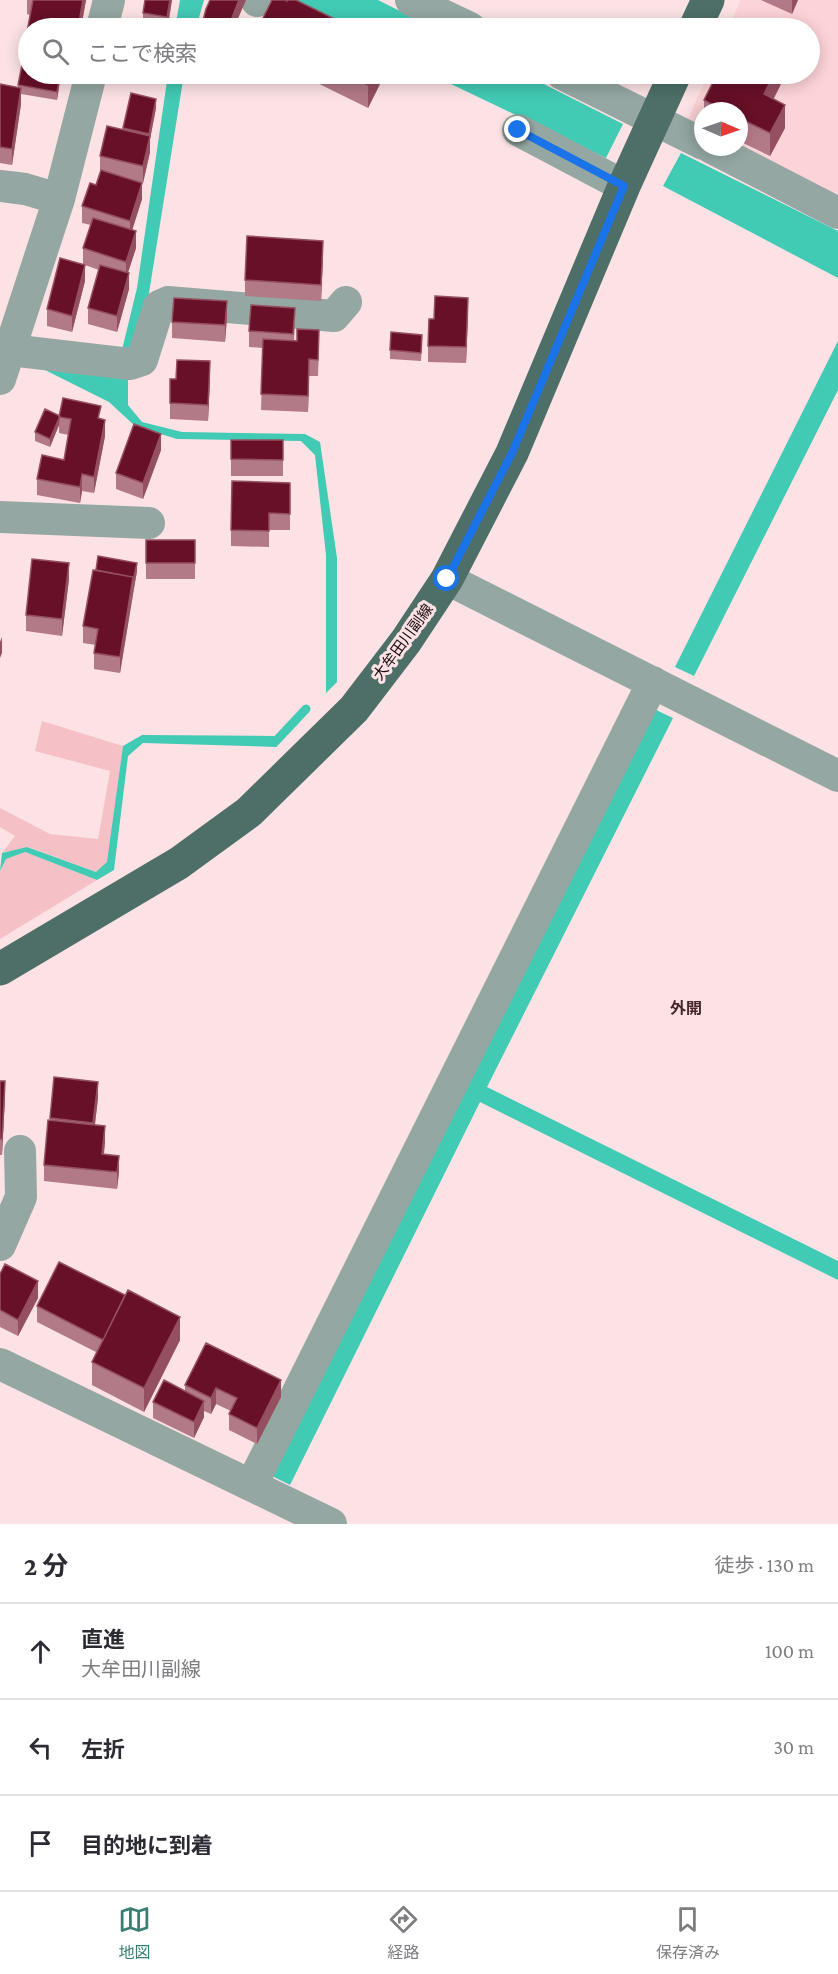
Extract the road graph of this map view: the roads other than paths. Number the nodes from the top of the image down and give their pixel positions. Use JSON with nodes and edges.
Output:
{"nodes":[{"id":1,"x":109,"y":0,"type":"edge"},
{"id":2,"x":411,"y":0,"type":"edge"},
{"id":3,"x":708,"y":0,"type":"edge"},
{"id":4,"x":104,"y":18,"type":"edge"},
{"id":5,"x":449,"y":18,"type":"edge"},
{"id":6,"x":700,"y":18,"type":"edge"},
{"id":7,"x":88,"y":84,"type":"edge"},
{"id":8,"x":583,"y":84,"type":"edge"},
{"id":9,"x":671,"y":84,"type":"edge"},
{"id":10,"x":655,"y":119,"type":"junction"},
{"id":11,"x":518,"y":130,"type":"dead end"},
{"id":12,"x":694,"y":139,"type":"edge"},
{"id":13,"x":727,"y":156,"type":"edge"},
{"id":14,"x":0,"y":186,"type":"edge"},
{"id":15,"x":624,"y":186,"type":"junction"},
{"id":16,"x":59,"y":199,"type":"junction"},
{"id":17,"x":838,"y":213,"type":"edge"},
{"id":18,"x":346,"y":302,"type":"dead end"},
{"id":19,"x":10,"y":350,"type":"junction"},
{"id":20,"x":0,"y":379,"type":"edge"},
{"id":21,"x":0,"y":517,"type":"edge"},
{"id":22,"x":149,"y":523,"type":"dead end"},
{"id":23,"x":0,"y":534,"type":"edge"},
{"id":24,"x":73,"y":537,"type":"dead end"},
{"id":25,"x":447,"y":579,"type":"junction"},
{"id":26,"x":653,"y":682,"type":"junction"},
{"id":27,"x":838,"y":776,"type":"edge"},
{"id":28,"x":0,"y":969,"type":"edge"},
{"id":29,"x":20,"y":1151,"type":"dead end"},
{"id":30,"x":0,"y":1245,"type":"edge"},
{"id":31,"x":0,"y":1364,"type":"edge"},
{"id":32,"x":252,"y":1484,"type":"junction"},
{"id":33,"x":290,"y":1515,"type":"edge"},
{"id":34,"x":331,"y":1524,"type":"edge"}],
"edges":[{"from":1,"to":4,"type":"street"},
{"from":2,"to":5,"type":"street"},
{"from":3,"to":6,"type":"main road"},
{"from":7,"to":16,"type":"street"},
{"from":8,"to":10,"type":"street"},
{"from":9,"to":10,"type":"main road","name":"大牟田川副線"},
{"from":10,"to":12,"type":"street"},
{"from":10,"to":15,"type":"main road","name":"大牟田川副線"},
{"from":11,"to":15,"type":"street"},
{"from":13,"to":17,"type":"street"},
{"from":14,"to":16,"type":"street"},
{"from":15,"to":25,"type":"main road","name":"大牟田川副線"},
{"from":16,"to":19,"type":"street"},
{"from":18,"to":19,"type":"street"},
{"from":19,"to":20,"type":"street"},
{"from":21,"to":22,"type":"street"},
{"from":23,"to":24,"type":"street"},
{"from":25,"to":26,"type":"street"},
{"from":25,"to":28,"type":"main road","name":"大牟田川副線"},
{"from":26,"to":27,"type":"street"},
{"from":26,"to":32,"type":"street"},
{"from":29,"to":30,"type":"street"},
{"from":31,"to":32,"type":"street"},
{"from":32,"to":33,"type":"street"},
{"from":33,"to":34,"type":"street"}]}
